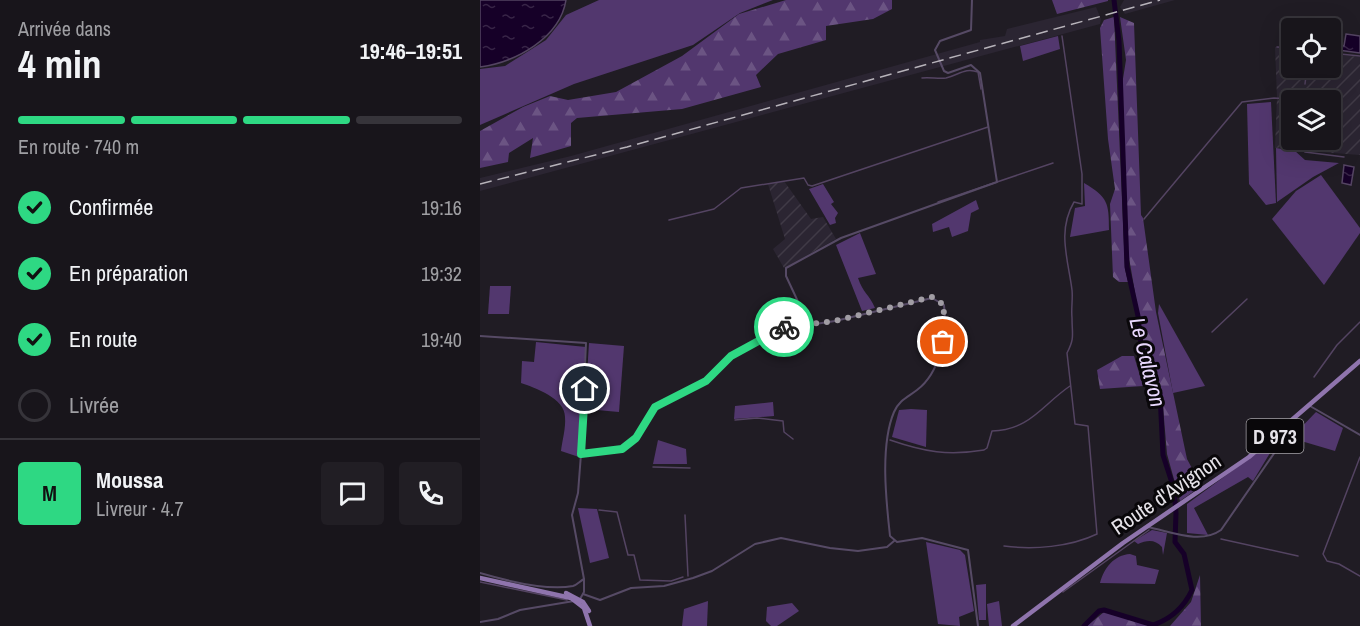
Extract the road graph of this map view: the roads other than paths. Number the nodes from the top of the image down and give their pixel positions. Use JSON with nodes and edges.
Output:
{"nodes":[{"id":1,"x":972,"y":0,"type":"edge"},
{"id":2,"x":808,"y":324,"type":"junction"},
{"id":3,"x":480,"y":336,"type":"edge"},
{"id":4,"x":1360,"y":361,"type":"edge"},
{"id":5,"x":1310,"y":406,"type":"junction"},
{"id":6,"x":1285,"y":428,"type":"junction"},
{"id":7,"x":1360,"y":435,"type":"edge"},
{"id":8,"x":581,"y":454,"type":"junction"},
{"id":9,"x":1147,"y":527,"type":"junction"},
{"id":10,"x":894,"y":541,"type":"junction"},
{"id":11,"x":480,"y":573,"type":"edge"},
{"id":12,"x":480,"y":578,"type":"edge"},
{"id":13,"x":584,"y":579,"type":"junction"},
{"id":14,"x":518,"y":587,"type":"junction"},
{"id":15,"x":580,"y":600,"type":"junction"},
{"id":16,"x":480,"y":622,"type":"edge"},
{"id":17,"x":591,"y":626,"type":"edge"},
{"id":18,"x":978,"y":626,"type":"edge"},
{"id":19,"x":1013,"y":626,"type":"edge"}],
"edges":[{"from":1,"to":2,"type":"street"},
{"from":2,"to":8,"type":"street"},
{"from":2,"to":10,"type":"street"},
{"from":3,"to":8,"type":"street"},
{"from":4,"to":5,"type":"main road","name":"Route d'Avignon","number":"D 973"},
{"from":5,"to":6,"type":"main road","name":"Route d'Avignon","number":"D 973"},
{"from":5,"to":7,"type":"street"},
{"from":6,"to":9,"type":"main road","name":"Route d'Avignon","number":"D 973"},
{"from":6,"to":9,"type":"street"},
{"from":8,"to":13,"type":"street"},
{"from":9,"to":19,"type":"main road","name":"Route d'Avignon"},
{"from":10,"to":15,"type":"street"},
{"from":10,"to":18,"type":"street"},
{"from":11,"to":13,"type":"street"},
{"from":12,"to":14,"type":"main road"},
{"from":13,"to":15,"type":"street"},
{"from":14,"to":15,"type":"main road"},
{"from":14,"to":15,"type":"main road"},
{"from":15,"to":16,"type":"street"},
{"from":15,"to":17,"type":"main road"}]}
